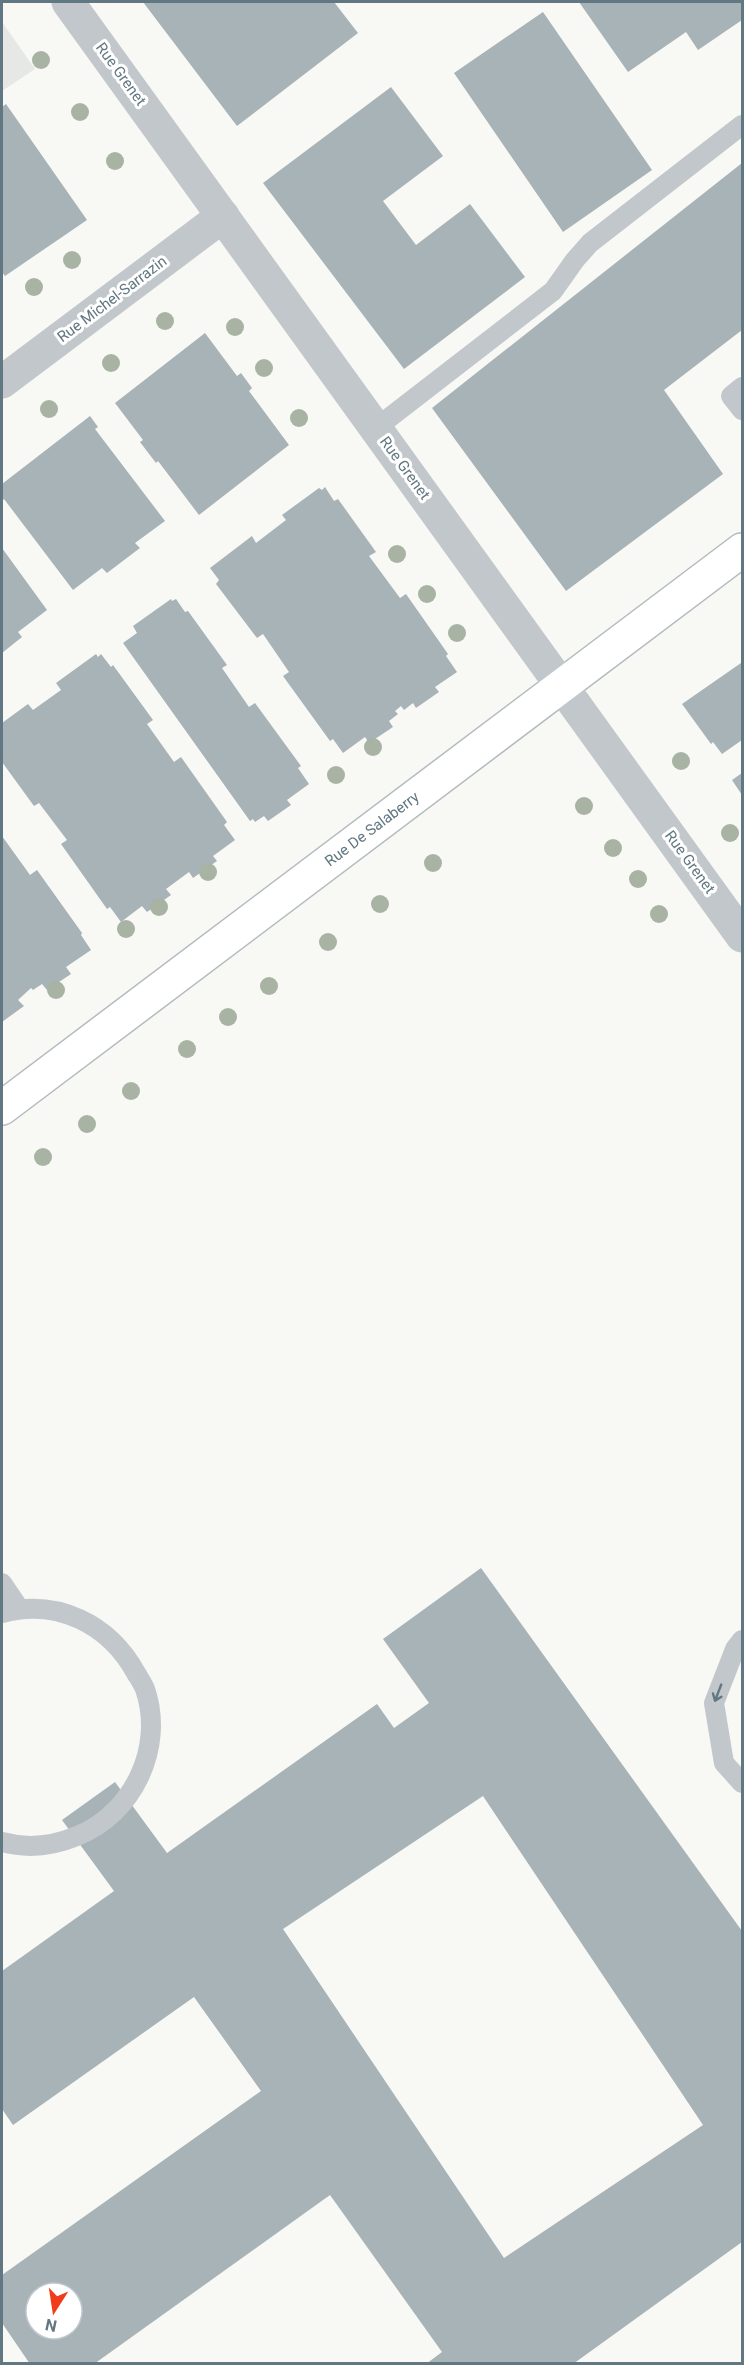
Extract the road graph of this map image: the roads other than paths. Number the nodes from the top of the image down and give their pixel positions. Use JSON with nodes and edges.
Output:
{"nodes":[{"id":1,"x":68,"y":2,"type":"edge"},
{"id":2,"x":742,"y":125,"type":"edge"},
{"id":3,"x":223,"y":216,"type":"junction"},
{"id":4,"x":2,"y":382,"type":"edge"},
{"id":5,"x":742,"y":387,"type":"edge"},
{"id":6,"x":742,"y":410,"type":"edge"},
{"id":7,"x":376,"y":428,"type":"junction"},
{"id":8,"x":742,"y":550,"type":"edge"},
{"id":9,"x":562,"y":686,"type":"junction"},
{"id":10,"x":742,"y":936,"type":"edge"},
{"id":11,"x":2,"y":1108,"type":"edge"},
{"id":12,"x":2,"y":1583,"type":"edge"},
{"id":13,"x":10,"y":1611,"type":"edge"},
{"id":14,"x":742,"y":1640,"type":"edge"},
{"id":15,"x":742,"y":1783,"type":"edge"},
{"id":16,"x":2,"y":1842,"type":"edge"}],
"edges":[{"from":1,"to":3,"type":"street","name":"Rue Grenet"},
{"from":2,"to":7,"type":"lane"},
{"from":3,"to":4,"type":"street","name":"Rue Michel-Sarrazin"},
{"from":3,"to":7,"type":"street","name":"Rue Grenet"},
{"from":5,"to":6,"type":"lane"},
{"from":7,"to":9,"type":"street","name":"Rue Grenet"},
{"from":8,"to":9,"type":"main road","name":"Rue De Salaberry"},
{"from":9,"to":10,"type":"street","name":"Rue Grenet"},
{"from":9,"to":11,"type":"main road","name":"Rue De Salaberry"},
{"from":12,"to":13,"type":"lane"},
{"from":13,"to":16,"type":"lane"},
{"from":14,"to":15,"type":"lane","one_way":true}]}
